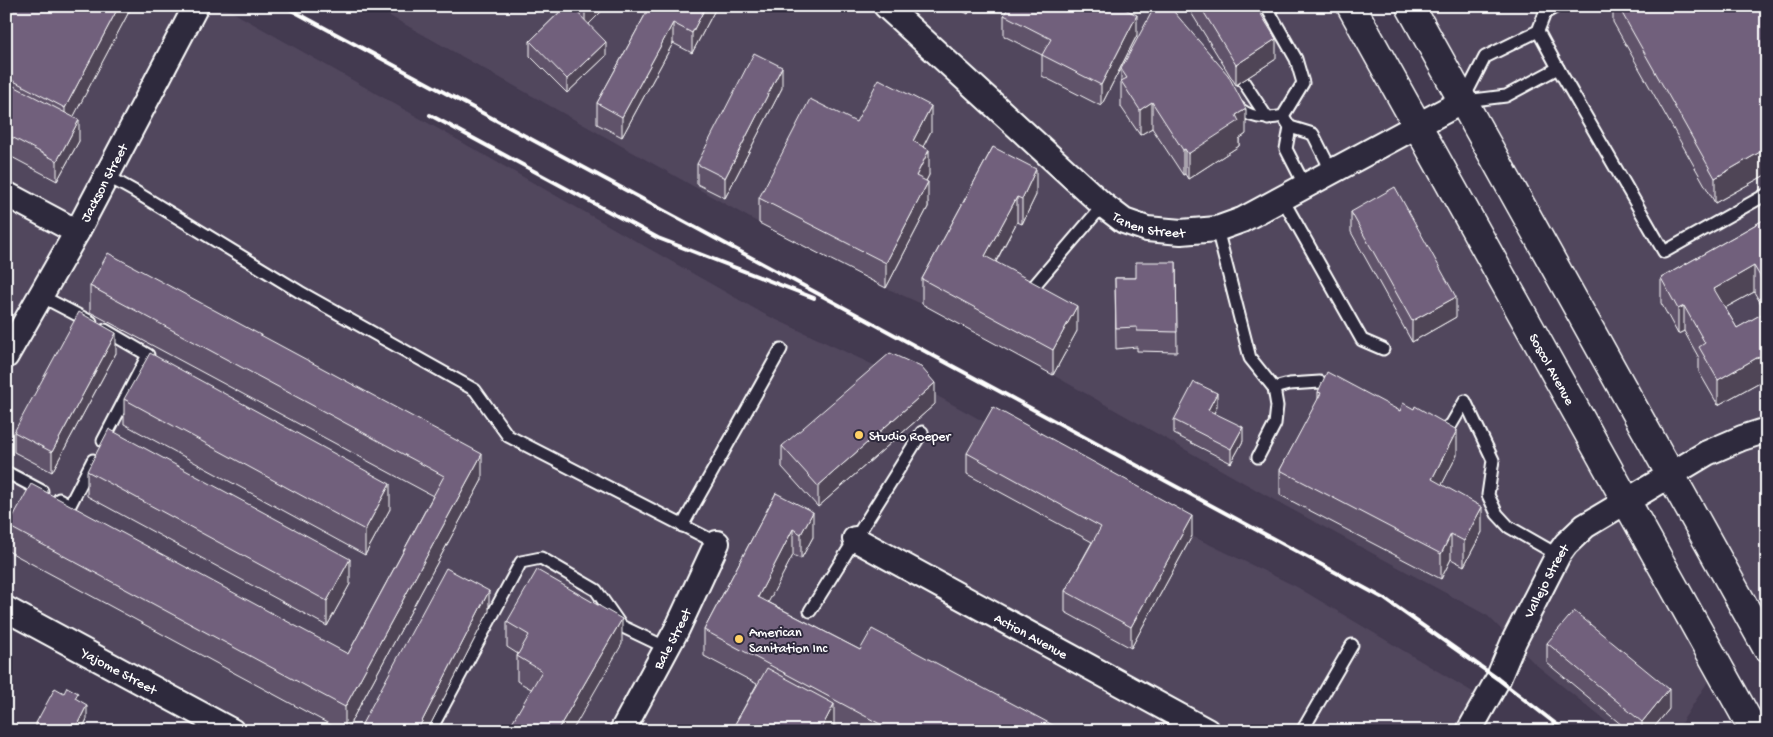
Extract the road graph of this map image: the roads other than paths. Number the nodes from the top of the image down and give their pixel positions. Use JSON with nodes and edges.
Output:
{"nodes":[{"id":1,"x":196,"y":6,"type":"edge"},
{"id":2,"x":886,"y":6,"type":"edge"},
{"id":3,"x":1266,"y":6,"type":"edge"},
{"id":4,"x":1351,"y":6,"type":"edge"},
{"id":5,"x":1410,"y":6,"type":"edge"},
{"id":6,"x":1557,"y":6,"type":"edge"},
{"id":7,"x":1538,"y":31,"type":"junction"},
{"id":8,"x":1558,"y":68,"type":"junction"},
{"id":9,"x":1243,"y":81,"type":"edge"},
{"id":10,"x":1232,"y":98,"type":"edge"},
{"id":11,"x":1463,"y":101,"type":"junction"},
{"id":12,"x":1283,"y":116,"type":"junction"},
{"id":13,"x":1268,"y":120,"type":"junction"},
{"id":14,"x":1418,"y":126,"type":"junction"},
{"id":15,"x":1290,"y":127,"type":"junction"},
{"id":16,"x":1332,"y":172,"type":"junction"},
{"id":17,"x":106,"y":176,"type":"junction"},
{"id":18,"x":1305,"y":186,"type":"junction"},
{"id":19,"x":6,"y":194,"type":"edge"},
{"id":20,"x":1767,"y":194,"type":"edge"},
{"id":21,"x":1282,"y":198,"type":"junction"},
{"id":22,"x":1103,"y":205,"type":"junction"},
{"id":23,"x":1217,"y":229,"type":"junction"},
{"id":24,"x":77,"y":232,"type":"junction"},
{"id":25,"x":1034,"y":286,"type":"edge"},
{"id":26,"x":41,"y":296,"type":"junction"},
{"id":27,"x":782,"y":348,"type":"dead end"},
{"id":28,"x":1383,"y":349,"type":"dead end"},
{"id":29,"x":6,"y":356,"type":"edge"},
{"id":30,"x":1274,"y":388,"type":"junction"},
{"id":31,"x":1346,"y":392,"type":"edge"},
{"id":32,"x":1423,"y":423,"type":"edge"},
{"id":33,"x":1767,"y":430,"type":"edge"},
{"id":34,"x":922,"y":432,"type":"dead end"},
{"id":35,"x":1258,"y":457,"type":"dead end"},
{"id":36,"x":6,"y":472,"type":"edge"},
{"id":37,"x":1671,"y":475,"type":"junction"},
{"id":38,"x":1626,"y":501,"type":"junction"},
{"id":39,"x":682,"y":526,"type":"junction"},
{"id":40,"x":856,"y":540,"type":"junction"},
{"id":41,"x":717,"y":543,"type":"joint"},
{"id":42,"x":1558,"y":554,"type":"junction"},
{"id":43,"x":6,"y":610,"type":"edge"},
{"id":44,"x":810,"y":611,"type":"dead end"},
{"id":45,"x":1352,"y":645,"type":"dead end"},
{"id":46,"x":667,"y":648,"type":"junction"},
{"id":47,"x":1767,"y":648,"type":"edge"},
{"id":48,"x":232,"y":731,"type":"edge"},
{"id":49,"x":430,"y":731,"type":"edge"},
{"id":50,"x":622,"y":731,"type":"edge"},
{"id":51,"x":1208,"y":731,"type":"edge"},
{"id":52,"x":1302,"y":731,"type":"edge"},
{"id":53,"x":1469,"y":731,"type":"edge"},
{"id":54,"x":1754,"y":731,"type":"edge"}],
"edges":[{"from":1,"to":17,"type":"street","name":"Jackson Street"},
{"from":2,"to":22,"type":"street","name":"Tanen Street"},
{"from":3,"to":12,"type":"lane"},
{"from":4,"to":14,"type":"main road","name":"Soscol Avenue"},
{"from":5,"to":11,"type":"main road"},
{"from":6,"to":7,"type":"lane"},
{"from":7,"to":8,"type":"lane"},
{"from":7,"to":11,"type":"lane"},
{"from":8,"to":11,"type":"lane"},
{"from":8,"to":20,"type":"lane"},
{"from":9,"to":13,"type":"lane"},
{"from":10,"to":13,"type":"lane"},
{"from":11,"to":14,"type":"street","name":"Tanen Street"},
{"from":11,"to":37,"type":"main road"},
{"from":12,"to":13,"type":"lane"},
{"from":12,"to":15,"type":"lane"},
{"from":14,"to":16,"type":"street","name":"Tanen Street"},
{"from":14,"to":38,"type":"main road","name":"Soscol Avenue"},
{"from":15,"to":16,"type":"lane"},
{"from":15,"to":18,"type":"lane"},
{"from":16,"to":18,"type":"street","name":"Tanen Street"},
{"from":17,"to":24,"type":"street","name":"Jackson Street"},
{"from":17,"to":39,"type":"lane"},
{"from":18,"to":21,"type":"street","name":"Tanen Street"},
{"from":19,"to":24,"type":"street"},
{"from":21,"to":23,"type":"street","name":"Tanen Street"},
{"from":21,"to":28,"type":"lane"},
{"from":22,"to":23,"type":"street","name":"Tanen Street"},
{"from":22,"to":25,"type":"lane"},
{"from":23,"to":30,"type":"lane"},
{"from":24,"to":26,"type":"street","name":"Jackson Street"},
{"from":26,"to":29,"type":"street","name":"Jackson Street"},
{"from":26,"to":36,"type":"lane"},
{"from":27,"to":39,"type":"lane"},
{"from":30,"to":31,"type":"lane"},
{"from":30,"to":35,"type":"lane"},
{"from":32,"to":42,"type":"lane"},
{"from":33,"to":37,"type":"street","name":"Vallejo Street"},
{"from":34,"to":40,"type":"lane"},
{"from":37,"to":38,"type":"street","name":"Vallejo Street"},
{"from":37,"to":47,"type":"main road"},
{"from":38,"to":42,"type":"street","name":"Vallejo Street"},
{"from":38,"to":54,"type":"main road","name":"Soscol Avenue"},
{"from":39,"to":41,"type":"lane"},
{"from":40,"to":44,"type":"lane"},
{"from":40,"to":51,"type":"street","name":"Action Avenue"},
{"from":41,"to":46,"type":"street","name":"Bale Street"},
{"from":42,"to":53,"type":"street","name":"Vallejo Street"},
{"from":43,"to":48,"type":"street","name":"Yajome Street"},
{"from":45,"to":52,"type":"lane"},
{"from":46,"to":49,"type":"lane"},
{"from":46,"to":50,"type":"street","name":"Bale Street"}]}
